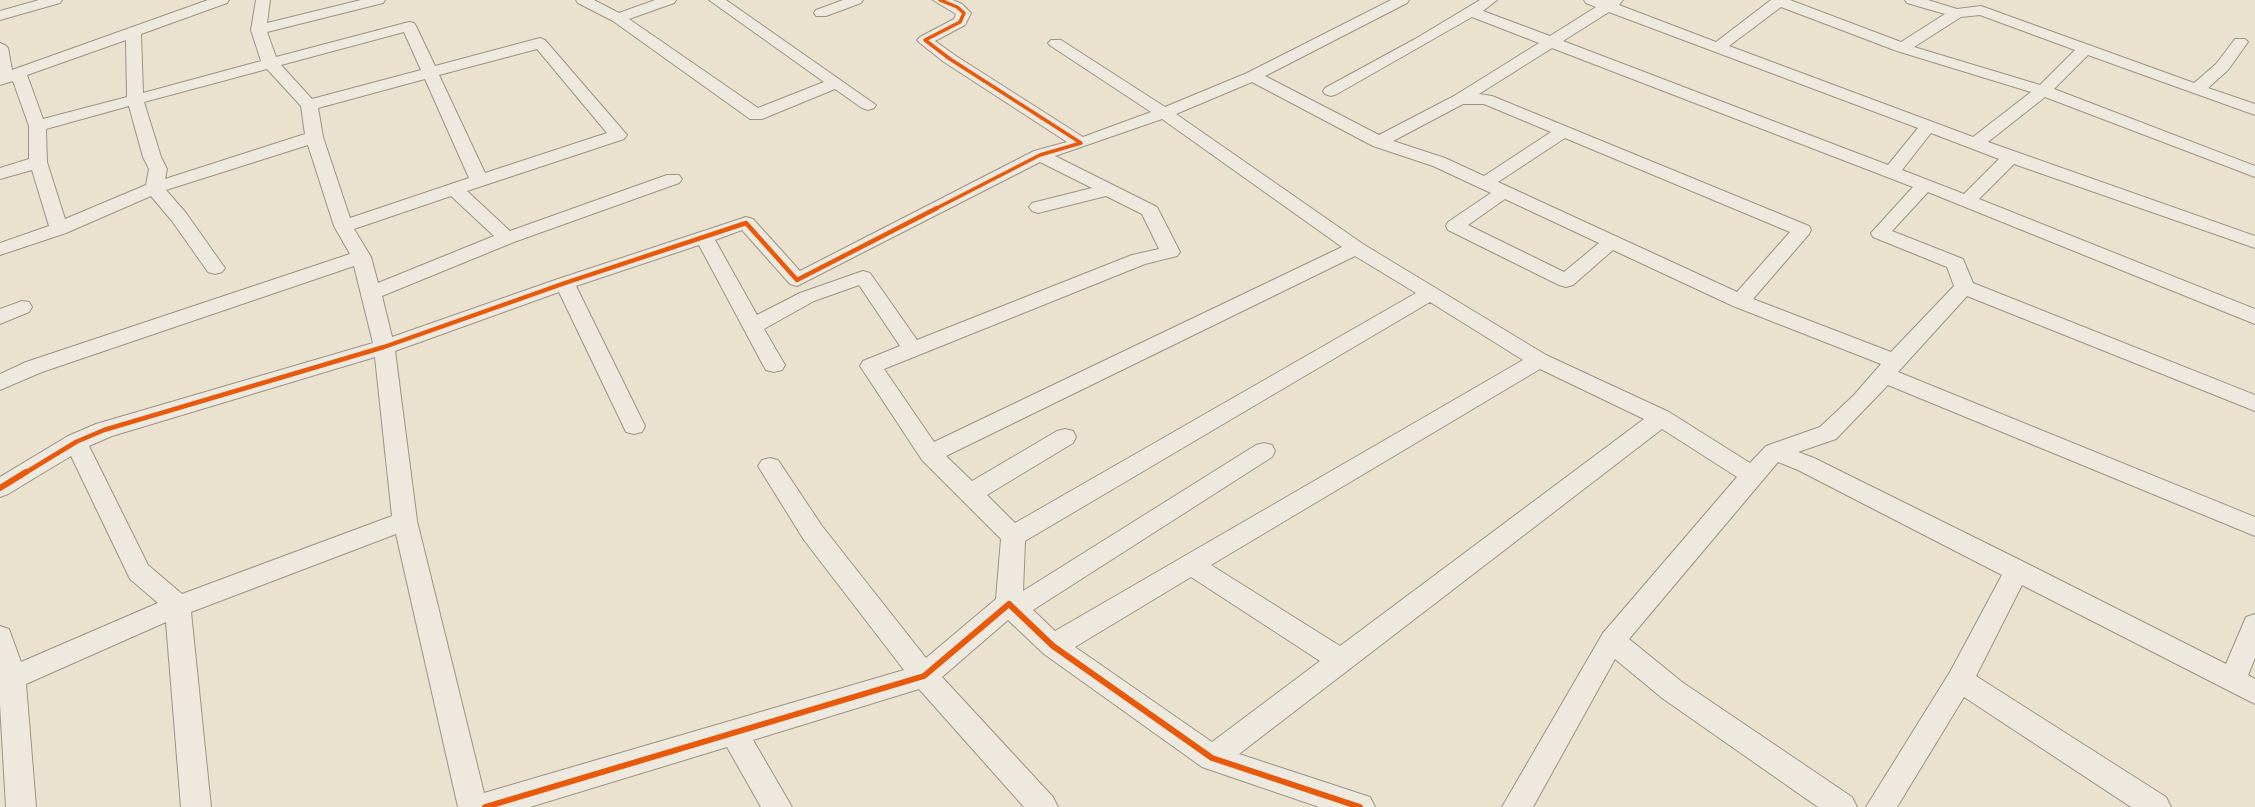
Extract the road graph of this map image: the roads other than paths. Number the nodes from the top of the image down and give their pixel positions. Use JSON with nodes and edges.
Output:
{"nodes":[{"id":1,"x":55,"y":0,"type":"edge"},
{"id":2,"x":222,"y":0,"type":"edge"},
{"id":3,"x":263,"y":0,"type":"edge"},
{"id":4,"x":378,"y":0,"type":"edge"},
{"id":5,"x":583,"y":0,"type":"edge"},
{"id":6,"x":669,"y":0,"type":"edge"},
{"id":7,"x":716,"y":0,"type":"edge"},
{"id":8,"x":856,"y":0,"type":"edge"},
{"id":9,"x":940,"y":0,"type":"edge"},
{"id":10,"x":1402,"y":0,"type":"edge"},
{"id":11,"x":1490,"y":0,"type":"edge"},
{"id":12,"x":1591,"y":0,"type":"edge"},
{"id":13,"x":1912,"y":0,"type":"edge"},
{"id":14,"x":1613,"y":3,"type":"edge"},
{"id":15,"x":1986,"y":5,"type":"edge"},
{"id":16,"x":1470,"y":11,"type":"junction"},
{"id":17,"x":821,"y":13,"type":"dead end"},
{"id":18,"x":1957,"y":13,"type":"junction"},
{"id":19,"x":0,"y":16,"type":"edge"},
{"id":20,"x":618,"y":18,"type":"junction"},
{"id":21,"x":259,"y":30,"type":"junction"},
{"id":22,"x":133,"y":32,"type":"junction"},
{"id":23,"x":1552,"y":42,"type":"junction"},
{"id":24,"x":2240,"y":42,"type":"dead end"},
{"id":25,"x":1056,"y":43,"type":"dead end"},
{"id":26,"x":1720,"y":47,"type":"junction"},
{"id":27,"x":0,"y":48,"type":"edge"},
{"id":28,"x":1902,"y":48,"type":"junction"},
{"id":29,"x":2085,"y":50,"type":"junction"},
{"id":30,"x":270,"y":63,"type":"junction"},
{"id":31,"x":430,"y":71,"type":"junction"},
{"id":32,"x":1253,"y":76,"type":"junction"},
{"id":33,"x":8,"y":77,"type":"edge"},
{"id":34,"x":836,"y":83,"type":"junction"},
{"id":35,"x":2197,"y":89,"type":"junction"},
{"id":36,"x":1331,"y":91,"type":"dead end"},
{"id":37,"x":2043,"y":91,"type":"junction"},
{"id":38,"x":135,"y":98,"type":"junction"},
{"id":39,"x":1460,"y":99,"type":"junction"},
{"id":40,"x":309,"y":105,"type":"junction"},
{"id":41,"x":868,"y":105,"type":"dead end"},
{"id":42,"x":2255,"y":110,"type":"edge"},
{"id":43,"x":1164,"y":113,"type":"junction"},
{"id":44,"x":1929,"y":125,"type":"junction"},
{"id":45,"x":37,"y":126,"type":"junction"},
{"id":46,"x":1564,"y":131,"type":"junction"},
{"id":47,"x":314,"y":137,"type":"junction"},
{"id":48,"x":1379,"y":142,"type":"junction"},
{"id":49,"x":1081,"y":143,"type":"junction"},
{"id":50,"x":1976,"y":143,"type":"junction"},
{"id":51,"x":1040,"y":155,"type":"junction"},
{"id":52,"x":2011,"y":157,"type":"junction"},
{"id":53,"x":38,"y":162,"type":"junction"},
{"id":54,"x":1890,"y":172,"type":"junction"},
{"id":55,"x":2255,"y":172,"type":"edge"},
{"id":56,"x":0,"y":174,"type":"edge"},
{"id":57,"x":673,"y":179,"type":"dead end"},
{"id":58,"x":479,"y":180,"type":"junction"},
{"id":59,"x":1485,"y":183,"type":"junction"},
{"id":60,"x":1924,"y":186,"type":"junction"},
{"id":61,"x":154,"y":188,"type":"junction"},
{"id":62,"x":453,"y":188,"type":"junction"},
{"id":63,"x":1108,"y":190,"type":"junction"},
{"id":64,"x":1504,"y":192,"type":"junction"},
{"id":65,"x":1967,"y":201,"type":"junction"},
{"id":66,"x":1038,"y":207,"type":"dead end"},
{"id":67,"x":344,"y":226,"type":"junction"},
{"id":68,"x":59,"y":229,"type":"junction"},
{"id":69,"x":704,"y":237,"type":"junction"},
{"id":70,"x":506,"y":238,"type":"junction"},
{"id":71,"x":1611,"y":242,"type":"junction"},
{"id":72,"x":2255,"y":242,"type":"edge"},
{"id":73,"x":1356,"y":248,"type":"junction"},
{"id":74,"x":0,"y":249,"type":"edge"},
{"id":75,"x":361,"y":257,"type":"junction"},
{"id":76,"x":215,"y":268,"type":"dead end"},
{"id":77,"x":565,"y":283,"type":"junction"},
{"id":78,"x":1964,"y":286,"type":"junction"},
{"id":79,"x":370,"y":293,"type":"junction"},
{"id":80,"x":1431,"y":293,"type":"junction"},
{"id":81,"x":1740,"y":301,"type":"junction"},
{"id":82,"x":22,"y":307,"type":"dead end"},
{"id":83,"x":0,"y":317,"type":"edge"},
{"id":84,"x":2255,"y":317,"type":"edge"},
{"id":85,"x":753,"y":326,"type":"junction"},
{"id":86,"x":384,"y":347,"type":"junction"},
{"id":87,"x":913,"y":349,"type":"junction"},
{"id":88,"x":1539,"y":360,"type":"junction"},
{"id":89,"x":774,"y":365,"type":"dead end"},
{"id":90,"x":1889,"y":368,"type":"junction"},
{"id":91,"x":0,"y":383,"type":"edge"},
{"id":92,"x":2255,"y":403,"type":"edge"},
{"id":93,"x":1661,"y":418,"type":"junction"},
{"id":94,"x":634,"y":426,"type":"dead end"},
{"id":95,"x":1065,"y":437,"type":"dead end"},
{"id":96,"x":76,"y":442,"type":"junction"},
{"id":97,"x":1264,"y":451,"type":"dead end"},
{"id":98,"x":1774,"y":452,"type":"junction"},
{"id":99,"x":930,"y":454,"type":"junction"},
{"id":100,"x":770,"y":466,"type":"dead end"},
{"id":101,"x":1752,"y":475,"type":"junction"},
{"id":102,"x":0,"y":488,"type":"edge"},
{"id":103,"x":970,"y":494,"type":"junction"},
{"id":104,"x":404,"y":521,"type":"junction"},
{"id":105,"x":2255,"y":527,"type":"edge"},
{"id":106,"x":1013,"y":536,"type":"junction"},
{"id":107,"x":1191,"y":565,"type":"junction"},
{"id":108,"x":2018,"y":570,"type":"junction"},
{"id":109,"x":178,"y":606,"type":"junction"},
{"id":110,"x":1012,"y":606,"type":"junction"},
{"id":111,"x":2255,"y":625,"type":"edge"},
{"id":112,"x":0,"y":637,"type":"edge"},
{"id":113,"x":1612,"y":641,"type":"junction"},
{"id":114,"x":1053,"y":646,"type":"junction"},
{"id":115,"x":1341,"y":660,"type":"junction"},
{"id":116,"x":924,"y":676,"type":"junction"},
{"id":117,"x":12,"y":678,"type":"junction"},
{"id":118,"x":1960,"y":680,"type":"junction"},
{"id":119,"x":2244,"y":685,"type":"edge"},
{"id":120,"x":734,"y":734,"type":"junction"},
{"id":121,"x":1212,"y":758,"type":"junction"},
{"id":122,"x":21,"y":807,"type":"edge"},
{"id":123,"x":196,"y":807,"type":"edge"},
{"id":124,"x":473,"y":807,"type":"edge"},
{"id":125,"x":485,"y":807,"type":"edge"},
{"id":126,"x":777,"y":807,"type":"edge"},
{"id":127,"x":1043,"y":807,"type":"edge"},
{"id":128,"x":1360,"y":807,"type":"edge"},
{"id":129,"x":1517,"y":807,"type":"edge"},
{"id":130,"x":1842,"y":807,"type":"edge"},
{"id":131,"x":1881,"y":807,"type":"edge"},
{"id":132,"x":2156,"y":807,"type":"edge"}],
"edges":[{"from":1,"to":19,"type":"street"},
{"from":2,"to":22,"type":"street"},
{"from":3,"to":21,"type":"street"},
{"from":4,"to":21,"type":"street"},
{"from":5,"to":20,"type":"street"},
{"from":6,"to":20,"type":"street"},
{"from":7,"to":34,"type":"street"},
{"from":8,"to":17,"type":"street"},
{"from":9,"to":49,"type":"street"},
{"from":10,"to":32,"type":"street"},
{"from":11,"to":16,"type":"street"},
{"from":12,"to":14,"type":"street"},
{"from":13,"to":18,"type":"street"},
{"from":14,"to":23,"type":"street"},
{"from":14,"to":26,"type":"street"},
{"from":15,"to":18,"type":"street"},
{"from":15,"to":29,"type":"street"},
{"from":16,"to":23,"type":"street"},
{"from":16,"to":36,"type":"street"},
{"from":18,"to":28,"type":"street"},
{"from":20,"to":34,"type":"street"},
{"from":21,"to":30,"type":"street"},
{"from":22,"to":33,"type":"street"},
{"from":22,"to":38,"type":"street"},
{"from":23,"to":39,"type":"street"},
{"from":23,"to":54,"type":"street"},
{"from":24,"to":35,"type":"street"},
{"from":25,"to":43,"type":"street"},
{"from":26,"to":28,"type":"street"},
{"from":26,"to":44,"type":"street"},
{"from":27,"to":33,"type":"street"},
{"from":28,"to":37,"type":"street"},
{"from":29,"to":35,"type":"street"},
{"from":29,"to":37,"type":"street"},
{"from":30,"to":31,"type":"street"},
{"from":30,"to":38,"type":"street"},
{"from":30,"to":40,"type":"street"},
{"from":31,"to":40,"type":"street"},
{"from":31,"to":58,"type":"street"},
{"from":31,"to":58,"type":"street"},
{"from":32,"to":43,"type":"street"},
{"from":32,"to":48,"type":"street"},
{"from":33,"to":45,"type":"street"},
{"from":34,"to":41,"type":"street"},
{"from":35,"to":42,"type":"street"},
{"from":37,"to":50,"type":"street"},
{"from":37,"to":55,"type":"street"},
{"from":38,"to":45,"type":"street"},
{"from":38,"to":61,"type":"street"},
{"from":39,"to":46,"type":"street"},
{"from":39,"to":48,"type":"street"},
{"from":40,"to":47,"type":"street"},
{"from":43,"to":49,"type":"street"},
{"from":43,"to":73,"type":"street"},
{"from":44,"to":50,"type":"street"},
{"from":44,"to":54,"type":"street"},
{"from":45,"to":53,"type":"street"},
{"from":46,"to":59,"type":"street"},
{"from":46,"to":81,"type":"street"},
{"from":47,"to":61,"type":"street"},
{"from":47,"to":67,"type":"street"},
{"from":48,"to":59,"type":"street"},
{"from":49,"to":51,"type":"street"},
{"from":50,"to":52,"type":"street"},
{"from":51,"to":63,"type":"street"},
{"from":51,"to":69,"type":"street"},
{"from":52,"to":65,"type":"street"},
{"from":52,"to":72,"type":"street"},
{"from":53,"to":56,"type":"street"},
{"from":53,"to":68,"type":"street"},
{"from":54,"to":60,"type":"street"},
{"from":57,"to":70,"type":"street"},
{"from":58,"to":62,"type":"street"},
{"from":59,"to":64,"type":"street"},
{"from":60,"to":65,"type":"street"},
{"from":60,"to":78,"type":"street"},
{"from":61,"to":68,"type":"street"},
{"from":61,"to":76,"type":"street"},
{"from":62,"to":67,"type":"street"},
{"from":62,"to":70,"type":"street"},
{"from":63,"to":66,"type":"street"},
{"from":63,"to":87,"type":"street"},
{"from":64,"to":71,"type":"street"},
{"from":64,"to":71,"type":"street"},
{"from":65,"to":84,"type":"street"},
{"from":67,"to":75,"type":"street"},
{"from":68,"to":74,"type":"street"},
{"from":69,"to":77,"type":"street"},
{"from":69,"to":85,"type":"street"},
{"from":70,"to":79,"type":"street"},
{"from":71,"to":81,"type":"street"},
{"from":73,"to":80,"type":"street"},
{"from":73,"to":99,"type":"street"},
{"from":75,"to":79,"type":"street"},
{"from":75,"to":91,"type":"street"},
{"from":77,"to":86,"type":"street"},
{"from":77,"to":94,"type":"street"},
{"from":78,"to":90,"type":"street"},
{"from":78,"to":92,"type":"street"},
{"from":79,"to":86,"type":"street"},
{"from":80,"to":88,"type":"street"},
{"from":80,"to":106,"type":"street"},
{"from":81,"to":90,"type":"street"},
{"from":82,"to":83,"type":"street"},
{"from":85,"to":87,"type":"street"},
{"from":85,"to":89,"type":"street"},
{"from":86,"to":96,"type":"street"},
{"from":86,"to":104,"type":"street"},
{"from":87,"to":99,"type":"street"},
{"from":88,"to":93,"type":"street"},
{"from":88,"to":107,"type":"street"},
{"from":90,"to":98,"type":"street"},
{"from":90,"to":105,"type":"street"},
{"from":93,"to":101,"type":"street"},
{"from":93,"to":115,"type":"street"},
{"from":95,"to":103,"type":"street"},
{"from":96,"to":102,"type":"street"},
{"from":96,"to":109,"type":"street"},
{"from":97,"to":110,"type":"street"},
{"from":98,"to":101,"type":"street"},
{"from":98,"to":108,"type":"street"},
{"from":99,"to":103,"type":"street"},
{"from":100,"to":116,"type":"street"},
{"from":101,"to":113,"type":"street"},
{"from":103,"to":106,"type":"street"},
{"from":104,"to":109,"type":"street"},
{"from":104,"to":124,"type":"street"},
{"from":106,"to":110,"type":"street"},
{"from":107,"to":114,"type":"street"},
{"from":107,"to":115,"type":"street"},
{"from":108,"to":118,"type":"street"},
{"from":108,"to":119,"type":"street"},
{"from":109,"to":117,"type":"street"},
{"from":109,"to":123,"type":"street"},
{"from":110,"to":114,"type":"street"},
{"from":110,"to":116,"type":"street"},
{"from":111,"to":119,"type":"street"},
{"from":112,"to":117,"type":"street"},
{"from":113,"to":129,"type":"street"},
{"from":113,"to":130,"type":"street"},
{"from":114,"to":121,"type":"street"},
{"from":115,"to":121,"type":"street"},
{"from":116,"to":120,"type":"street"},
{"from":116,"to":127,"type":"street"},
{"from":117,"to":122,"type":"street"},
{"from":118,"to":131,"type":"street"},
{"from":118,"to":132,"type":"street"},
{"from":120,"to":125,"type":"street"},
{"from":120,"to":126,"type":"street"},
{"from":121,"to":128,"type":"street"}]}
